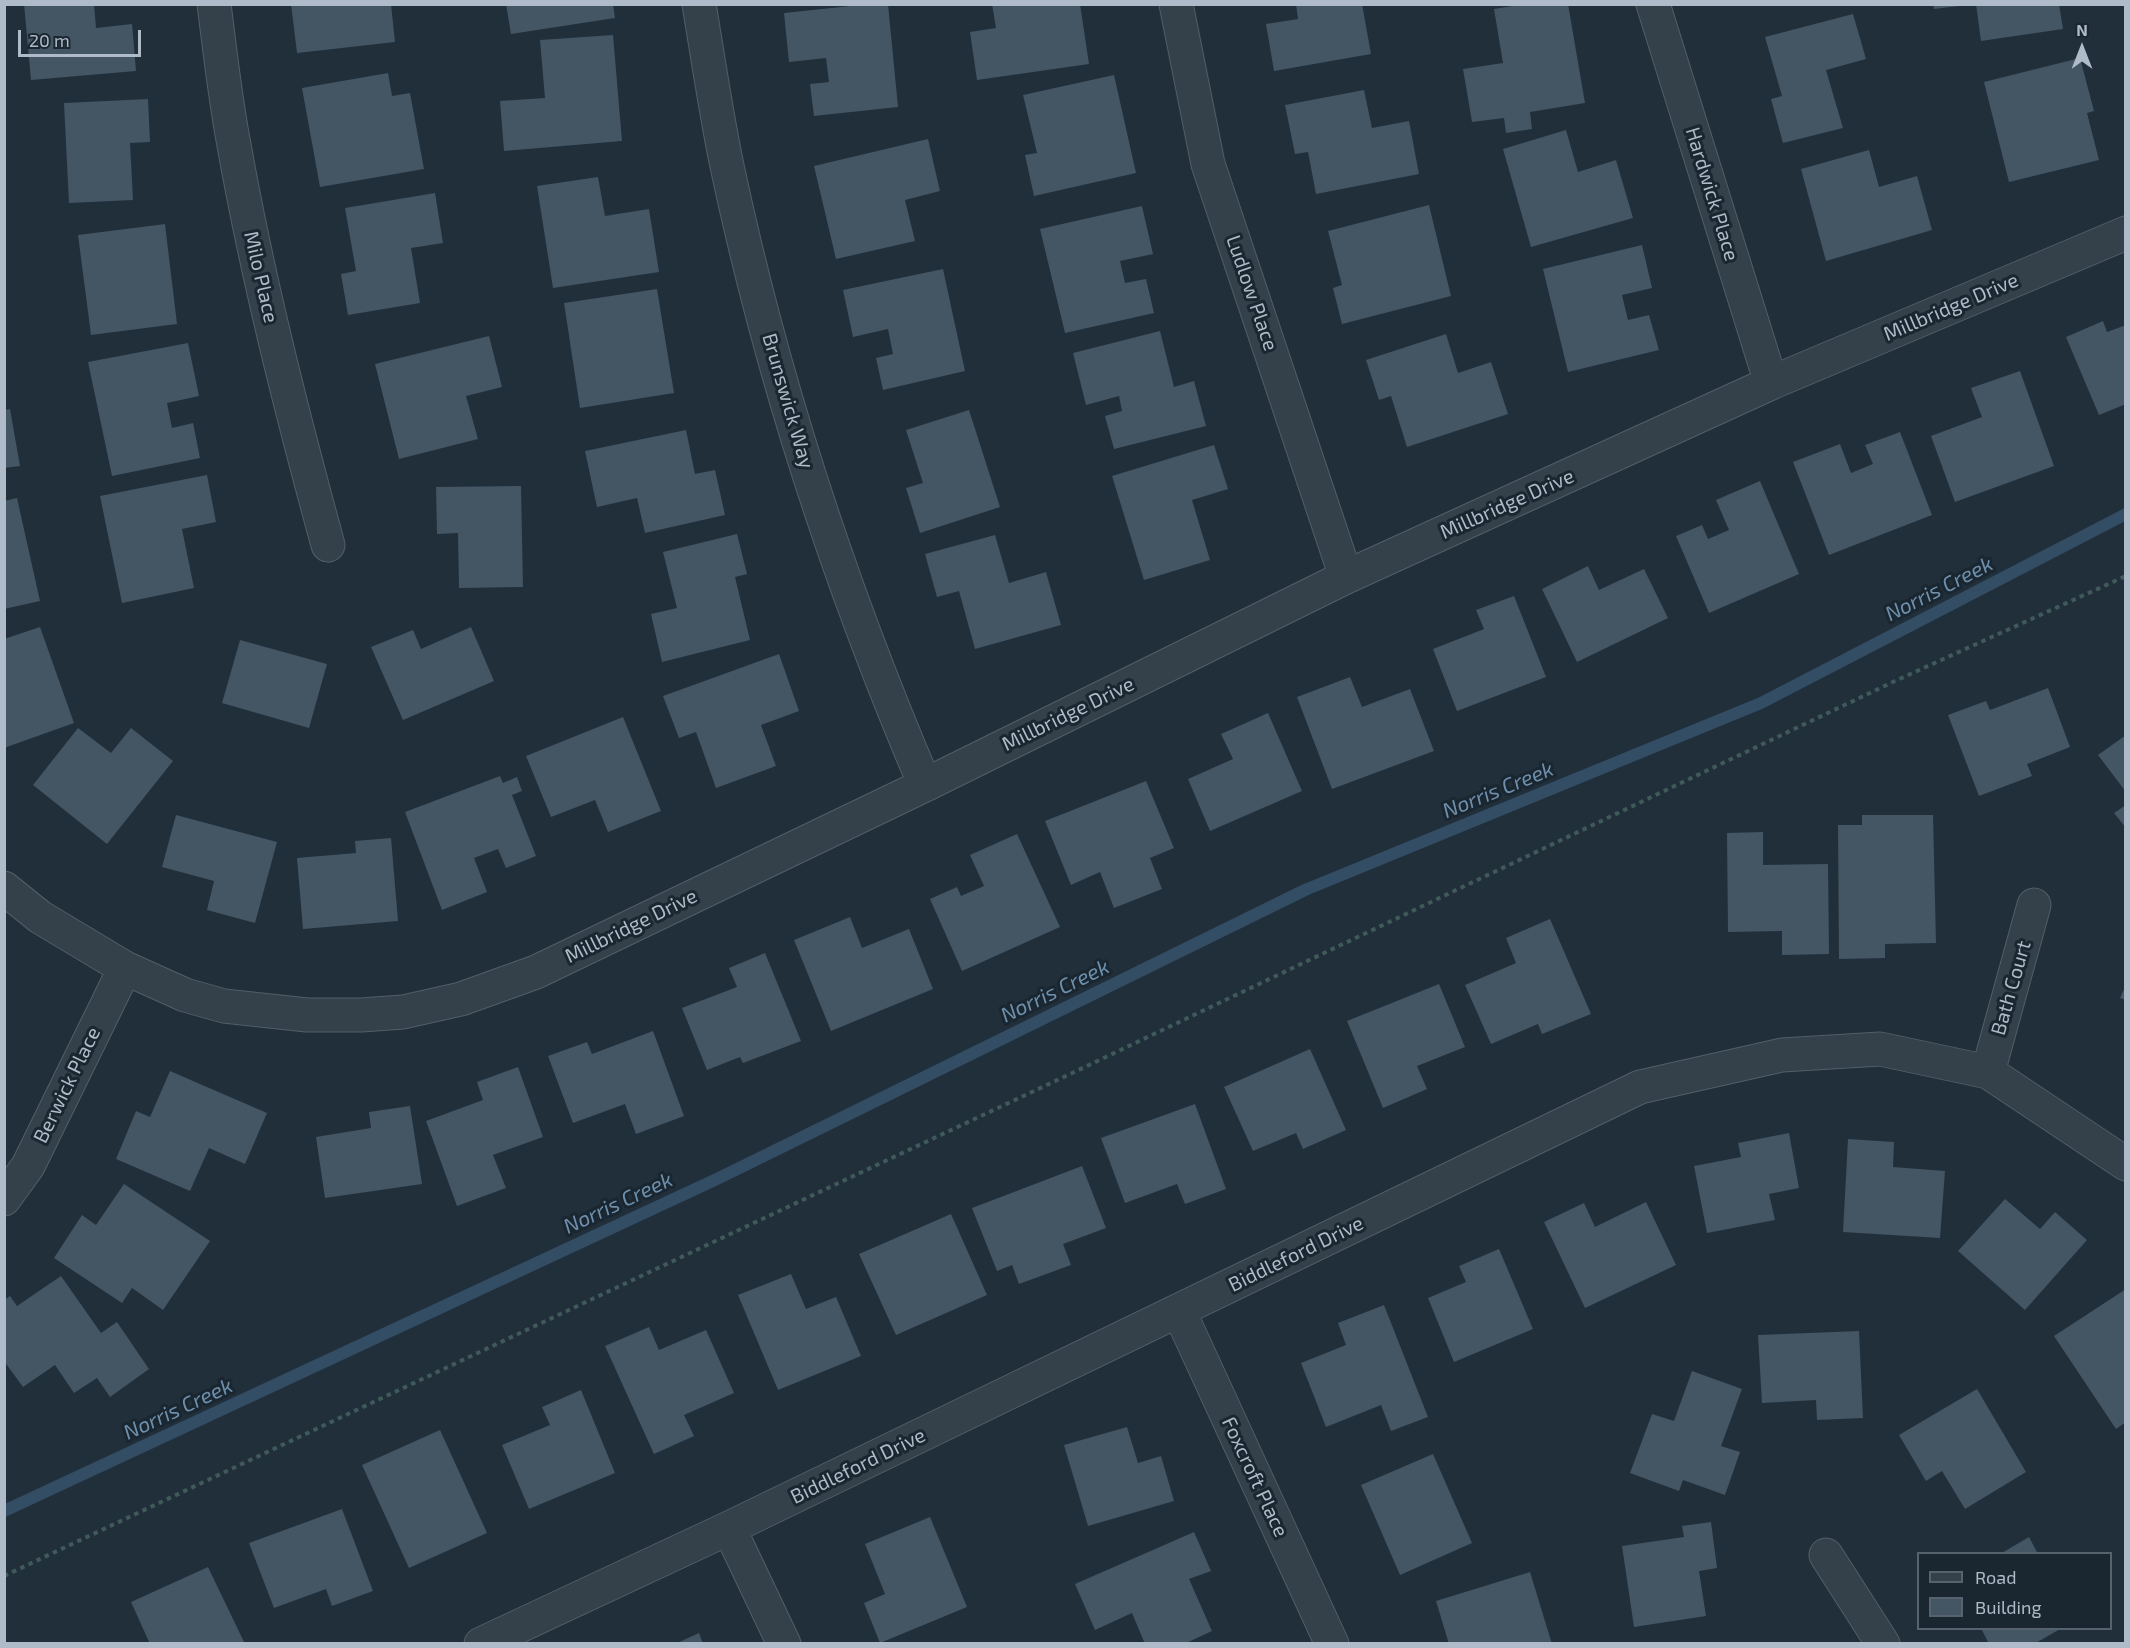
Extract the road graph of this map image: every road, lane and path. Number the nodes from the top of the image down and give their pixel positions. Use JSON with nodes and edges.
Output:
{"nodes":[{"id":1,"x":214,"y":4,"type":"edge"},
{"id":2,"x":699,"y":4,"type":"edge"},
{"id":3,"x":1176,"y":4,"type":"edge"},
{"id":4,"x":1653,"y":4,"type":"edge"},
{"id":5,"x":2126,"y":232,"type":"edge"},
{"id":6,"x":1771,"y":383,"type":"junction"},
{"id":7,"x":328,"y":545,"type":"dead end"},
{"id":8,"x":2126,"y":576,"type":"edge"},
{"id":9,"x":1346,"y":577,"type":"junction"},
{"id":10,"x":925,"y":785,"type":"junction"},
{"id":11,"x":4,"y":888,"type":"edge"},
{"id":12,"x":2034,"y":905,"type":"dead end"},
{"id":13,"x":124,"y":968,"type":"junction"},
{"id":14,"x":1988,"y":1072,"type":"junction"},
{"id":15,"x":2126,"y":1164,"type":"edge"},
{"id":16,"x":4,"y":1199,"type":"edge"},
{"id":17,"x":1179,"y":1311,"type":"junction"},
{"id":18,"x":729,"y":1528,"type":"junction"},
{"id":19,"x":1826,"y":1555,"type":"dead end"},
{"id":20,"x":4,"y":1576,"type":"edge"},
{"id":21,"x":481,"y":1644,"type":"edge"},
{"id":22,"x":784,"y":1644,"type":"edge"},
{"id":23,"x":1332,"y":1644,"type":"edge"},
{"id":24,"x":1882,"y":1644,"type":"edge"}],
"edges":[{"from":1,"to":7,"type":"street","name":"Milo Place"},
{"from":2,"to":10,"type":"street","name":"Brunswick Way"},
{"from":3,"to":9,"type":"street","name":"Ludlow Place"},
{"from":4,"to":6,"type":"street","name":"Hardwick Place"},
{"from":5,"to":6,"type":"street","name":"Millbridge Drive"},
{"from":6,"to":9,"type":"street","name":"Millbridge Drive"},
{"from":8,"to":20,"type":"path"},
{"from":9,"to":10,"type":"street","name":"Millbridge Drive"},
{"from":10,"to":13,"type":"street","name":"Millbridge Drive"},
{"from":11,"to":13,"type":"street","name":"Millbridge Drive"},
{"from":12,"to":14,"type":"street","name":"Bath Court"},
{"from":13,"to":16,"type":"street","name":"Berwick Place"},
{"from":14,"to":15,"type":"street","name":"Biddleford Drive"},
{"from":14,"to":17,"type":"street","name":"Biddleford Drive"},
{"from":17,"to":18,"type":"street","name":"Biddleford Drive"},
{"from":17,"to":23,"type":"street","name":"Foxcroft Place"},
{"from":18,"to":21,"type":"street","name":"Biddleford Drive"},
{"from":18,"to":22,"type":"street"},
{"from":19,"to":24,"type":"street"}]}
